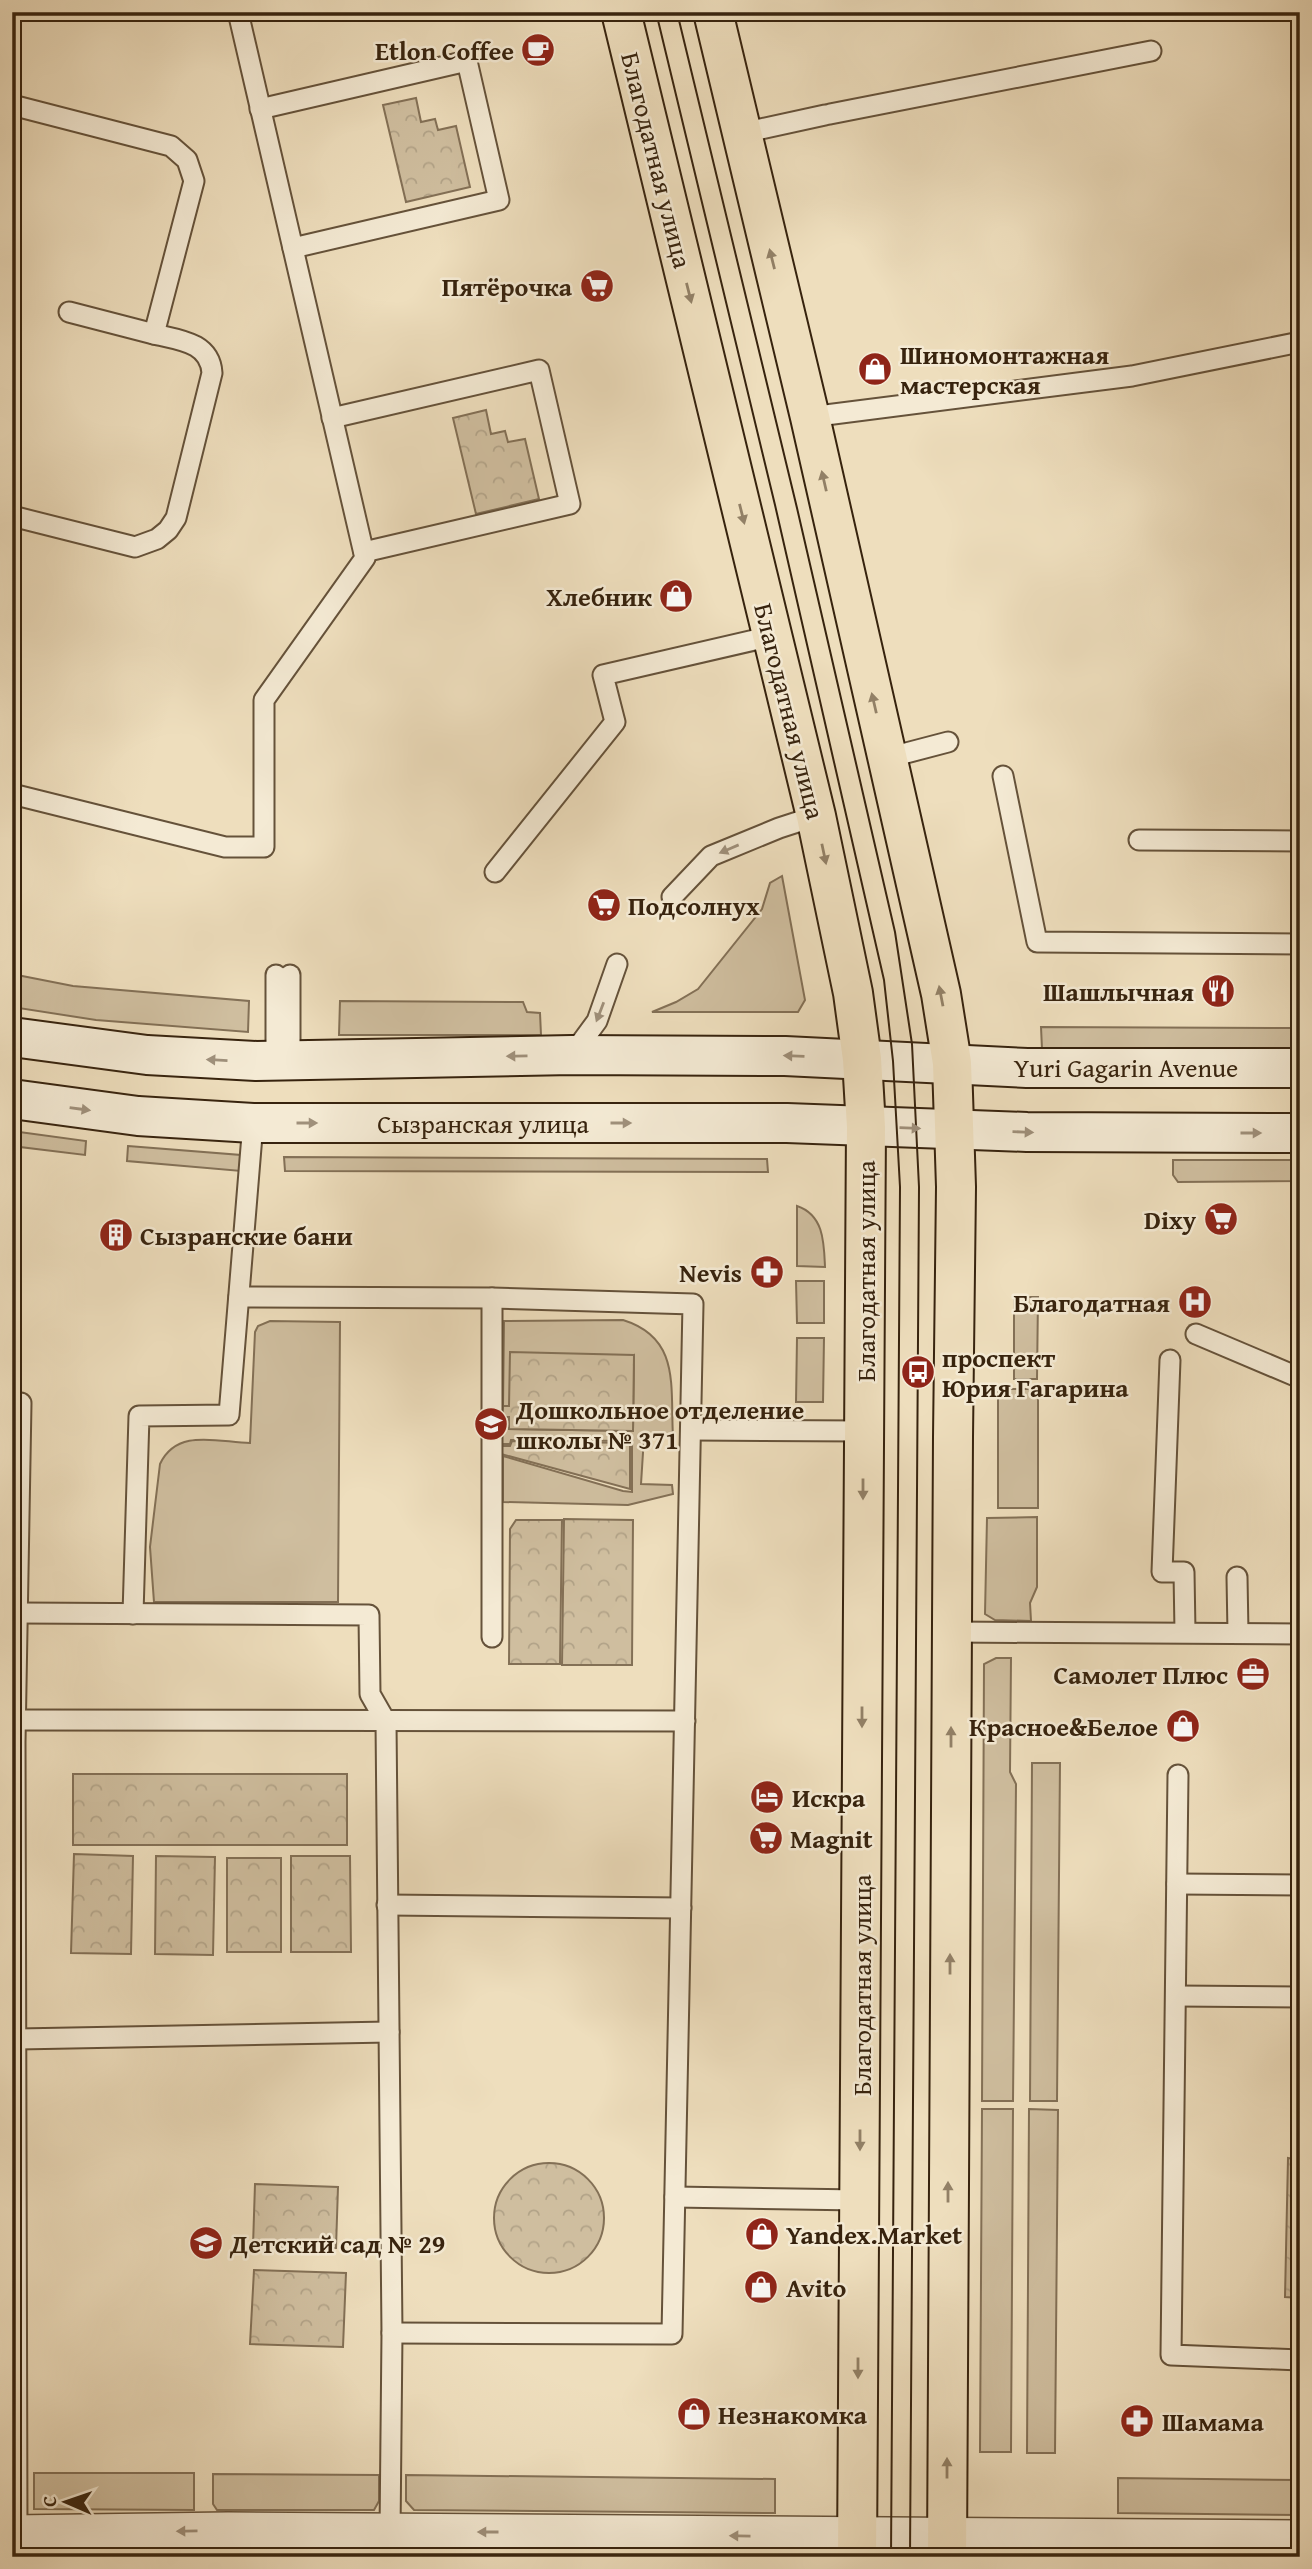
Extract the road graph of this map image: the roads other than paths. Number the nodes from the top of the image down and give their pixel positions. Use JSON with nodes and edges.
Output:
{"nodes":[{"id":1,"x":238,"y":12,"type":"edge"},
{"id":2,"x":621,"y":12,"type":"edge"},
{"id":3,"x":713,"y":12,"type":"edge"},
{"id":4,"x":1152,"y":51,"type":"dead end"},
{"id":5,"x":12,"y":105,"type":"edge"},
{"id":6,"x":260,"y":109,"type":"junction"},
{"id":7,"x":742,"y":133,"type":"junction"},
{"id":8,"x":293,"y":248,"type":"junction"},
{"id":9,"x":69,"y":312,"type":"dead end"},
{"id":10,"x":154,"y":334,"type":"junction"},
{"id":11,"x":1300,"y":342,"type":"edge"},
{"id":12,"x":810,"y":417,"type":"junction"},
{"id":13,"x":332,"y":418,"type":"junction"},
{"id":14,"x":12,"y":516,"type":"edge"},
{"id":15,"x":364,"y":552,"type":"junction"},
{"id":16,"x":772,"y":636,"type":"junction"},
{"id":17,"x":948,"y":742,"type":"dead end"},
{"id":18,"x":887,"y":758,"type":"junction"},
{"id":19,"x":1003,"y":776,"type":"dead end"},
{"id":20,"x":12,"y":794,"type":"edge"},
{"id":21,"x":816,"y":817,"type":"junction"},
{"id":22,"x":1139,"y":840,"type":"dead end"},
{"id":23,"x":1300,"y":841,"type":"edge"},
{"id":24,"x":495,"y":872,"type":"dead end"},
{"id":25,"x":672,"y":897,"type":"dead end"},
{"id":26,"x":1300,"y":944,"type":"edge"},
{"id":27,"x":617,"y":964,"type":"dead end"},
{"id":28,"x":283,"y":975,"type":"dead end"},
{"id":29,"x":12,"y":1037,"type":"edge"},
{"id":30,"x":572,"y":1055,"type":"junction"},
{"id":31,"x":862,"y":1059,"type":"junction"},
{"id":32,"x":283,"y":1061,"type":"junction"},
{"id":33,"x":952,"y":1063,"type":"junction"},
{"id":34,"x":1300,"y":1068,"type":"edge"},
{"id":35,"x":12,"y":1099,"type":"edge"},
{"id":36,"x":253,"y":1123,"type":"junction"},
{"id":37,"x":866,"y":1127,"type":"junction"},
{"id":38,"x":955,"y":1130,"type":"junction"},
{"id":39,"x":1300,"y":1133,"type":"edge"},
{"id":40,"x":239,"y":1297,"type":"junction"},
{"id":41,"x":492,"y":1298,"type":"junction"},
{"id":42,"x":1196,"y":1334,"type":"dead end"},
{"id":43,"x":1170,"y":1360,"type":"dead end"},
{"id":44,"x":1300,"y":1378,"type":"edge"},
{"id":45,"x":21,"y":1404,"type":"dead end"},
{"id":46,"x":692,"y":1430,"type":"junction"},
{"id":47,"x":864,"y":1430,"type":"junction"},
{"id":48,"x":1237,"y":1577,"type":"dead end"},
{"id":49,"x":18,"y":1613,"type":"junction"},
{"id":50,"x":133,"y":1614,"type":"junction"},
{"id":51,"x":952,"y":1632,"type":"junction"},
{"id":52,"x":1185,"y":1632,"type":"junction"},
{"id":53,"x":1238,"y":1633,"type":"junction"},
{"id":54,"x":1300,"y":1633,"type":"edge"},
{"id":55,"x":492,"y":1637,"type":"dead end"},
{"id":56,"x":15,"y":1651,"type":"edge"},
{"id":57,"x":16,"y":1720,"type":"junction"},
{"id":58,"x":685,"y":1721,"type":"junction"},
{"id":59,"x":386,"y":1722,"type":"junction"},
{"id":60,"x":14,"y":1742,"type":"edge"},
{"id":61,"x":1178,"y":1775,"type":"dead end"},
{"id":62,"x":1177,"y":1884,"type":"junction"},
{"id":63,"x":1300,"y":1885,"type":"edge"},
{"id":64,"x":387,"y":1905,"type":"junction"},
{"id":65,"x":681,"y":1908,"type":"junction"},
{"id":66,"x":15,"y":1964,"type":"edge"},
{"id":67,"x":1176,"y":1996,"type":"junction"},
{"id":68,"x":1300,"y":1997,"type":"edge"},
{"id":69,"x":388,"y":2032,"type":"junction"},
{"id":70,"x":18,"y":2039,"type":"junction"},
{"id":71,"x":675,"y":2197,"type":"junction"},
{"id":72,"x":859,"y":2200,"type":"junction"},
{"id":73,"x":392,"y":2333,"type":"junction"},
{"id":74,"x":15,"y":2344,"type":"edge"},
{"id":75,"x":1300,"y":2360,"type":"edge"},
{"id":76,"x":390,"y":2532,"type":"junction"},
{"id":77,"x":15,"y":2534,"type":"edge"},
{"id":78,"x":1300,"y":2539,"type":"edge"},
{"id":79,"x":228,"y":2544,"type":"edge"},
{"id":80,"x":542,"y":2545,"type":"edge"},
{"id":81,"x":857,"y":2546,"type":"edge"},
{"id":82,"x":947,"y":2547,"type":"edge"}],
"edges":[{"from":1,"to":6,"type":"lane"},
{"from":2,"to":16,"type":"main road","name":"Благодатная улица","one_way":true},
{"from":3,"to":7,"type":"main road"},
{"from":4,"to":7,"type":"lane"},
{"from":5,"to":10,"type":"lane"},
{"from":6,"to":8,"type":"lane"},
{"from":6,"to":8,"type":"lane"},
{"from":12,"to":7,"type":"main road","one_way":true},
{"from":8,"to":13,"type":"lane"},
{"from":9,"to":10,"type":"lane"},
{"from":10,"to":14,"type":"lane"},
{"from":11,"to":12,"type":"lane"},
{"from":18,"to":12,"type":"main road","one_way":true},
{"from":13,"to":15,"type":"lane"},
{"from":13,"to":15,"type":"lane"},
{"from":15,"to":20,"type":"lane"},
{"from":16,"to":21,"type":"main road","name":"Благодатная улица"},
{"from":16,"to":24,"type":"lane"},
{"from":17,"to":18,"type":"lane"},
{"from":33,"to":18,"type":"main road","one_way":true},
{"from":19,"to":26,"type":"lane"},
{"from":21,"to":25,"type":"lane","one_way":true},
{"from":21,"to":31,"type":"main road","name":"Благодатная улица","one_way":true},
{"from":22,"to":23,"type":"lane"},
{"from":27,"to":30,"type":"lane","one_way":true},
{"from":28,"to":32,"type":"lane"},
{"from":32,"to":29,"type":"street","one_way":true},
{"from":31,"to":30,"type":"street","one_way":true},
{"from":30,"to":32,"type":"street","one_way":true},
{"from":31,"to":33,"type":"street"},
{"from":31,"to":37,"type":"main road","name":"Благодатная улица"},
{"from":33,"to":34,"type":"street","name":"Yuri Gagarin Avenue"},
{"from":33,"to":38,"type":"main road"},
{"from":35,"to":36,"type":"street","name":"Сызранская улица","one_way":true},
{"from":36,"to":37,"type":"street","name":"Сызранская улица","one_way":true},
{"from":36,"to":40,"type":"lane"},
{"from":37,"to":38,"type":"street","name":"Сызранская улица","one_way":true},
{"from":37,"to":47,"type":"main road","name":"Благодатная улица"},
{"from":38,"to":39,"type":"street","one_way":true},
{"from":38,"to":51,"type":"main road"},
{"from":40,"to":41,"type":"lane"},
{"from":40,"to":50,"type":"lane"},
{"from":41,"to":46,"type":"lane"},
{"from":41,"to":55,"type":"lane"},
{"from":42,"to":44,"type":"lane"},
{"from":43,"to":52,"type":"lane"},
{"from":45,"to":49,"type":"lane"},
{"from":46,"to":47,"type":"lane"},
{"from":46,"to":58,"type":"lane"},
{"from":47,"to":72,"type":"main road","name":"Благодатная улица","one_way":true},
{"from":48,"to":53,"type":"lane"},
{"from":49,"to":50,"type":"lane"},
{"from":49,"to":56,"type":"lane"},
{"from":50,"to":59,"type":"lane"},
{"from":51,"to":52,"type":"lane"},
{"from":82,"to":51,"type":"main road","one_way":true},
{"from":52,"to":53,"type":"lane"},
{"from":53,"to":54,"type":"lane"},
{"from":56,"to":57,"type":"lane"},
{"from":57,"to":59,"type":"lane"},
{"from":57,"to":60,"type":"lane"},
{"from":58,"to":59,"type":"lane"},
{"from":58,"to":65,"type":"lane"},
{"from":59,"to":64,"type":"lane"},
{"from":60,"to":66,"type":"lane"},
{"from":61,"to":62,"type":"lane"},
{"from":62,"to":63,"type":"lane"},
{"from":62,"to":67,"type":"lane"},
{"from":64,"to":65,"type":"lane"},
{"from":64,"to":69,"type":"lane"},
{"from":65,"to":71,"type":"lane"},
{"from":66,"to":70,"type":"lane"},
{"from":67,"to":68,"type":"lane"},
{"from":67,"to":75,"type":"lane"},
{"from":69,"to":70,"type":"lane"},
{"from":69,"to":73,"type":"lane"},
{"from":70,"to":74,"type":"lane"},
{"from":71,"to":72,"type":"lane"},
{"from":71,"to":73,"type":"lane"},
{"from":72,"to":81,"type":"main road","name":"Благодатная улица","one_way":true},
{"from":73,"to":76,"type":"lane"},
{"from":74,"to":77,"type":"lane"},
{"from":76,"to":79,"type":"street"},
{"from":80,"to":76,"type":"street","one_way":true},
{"from":79,"to":77,"type":"street","one_way":true},
{"from":78,"to":82,"type":"street"},
{"from":81,"to":80,"type":"street","one_way":true},
{"from":81,"to":82,"type":"street"}]}
